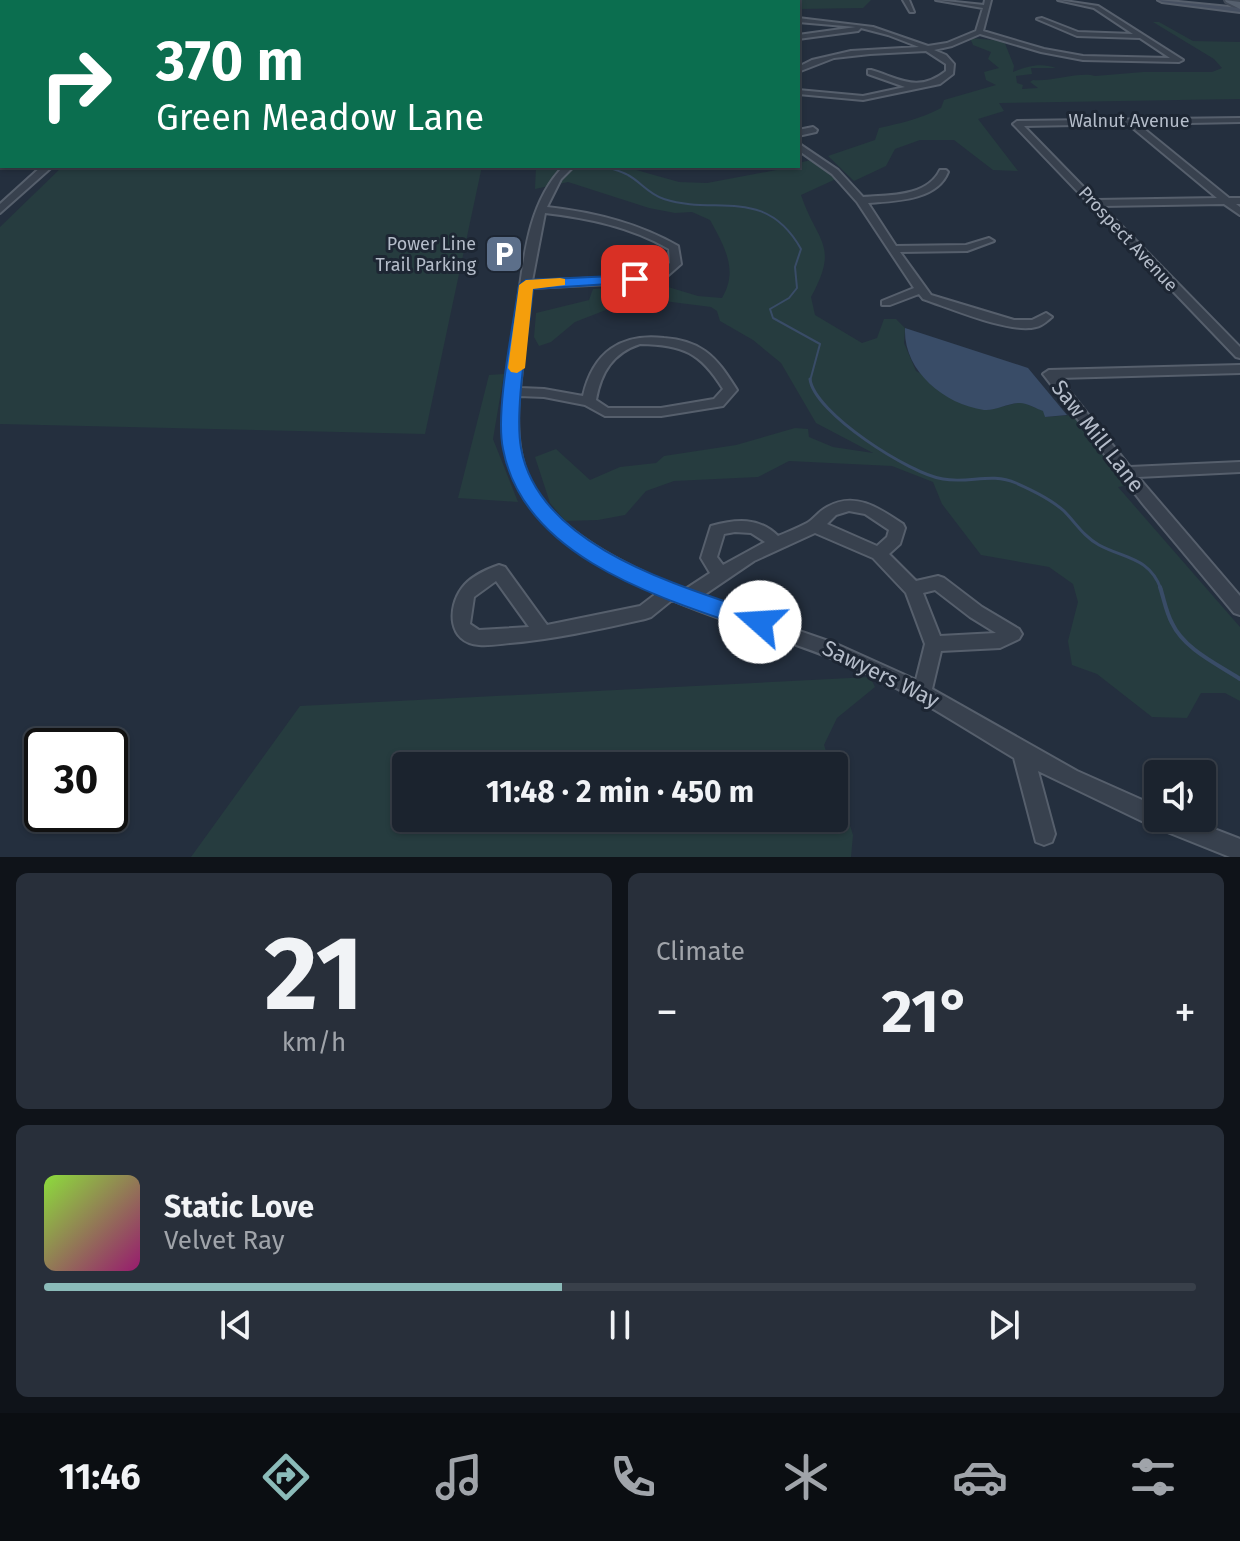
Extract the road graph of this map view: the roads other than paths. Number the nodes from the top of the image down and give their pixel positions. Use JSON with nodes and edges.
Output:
{"nodes":[{"id":1,"x":906,"y":0,"type":"edge"},
{"id":2,"x":939,"y":0,"type":"edge"},
{"id":3,"x":1061,"y":0,"type":"edge"},
{"id":4,"x":1162,"y":0,"type":"edge"},
{"id":5,"x":1229,"y":0,"type":"edge"},
{"id":6,"x":988,"y":3,"type":"edge"},
{"id":7,"x":1240,"y":8,"type":"edge"},
{"id":8,"x":912,"y":11,"type":"dead end"},
{"id":9,"x":1040,"y":19,"type":"dead end"},
{"id":10,"x":800,"y":20,"type":"edge"},
{"id":11,"x":870,"y":26,"type":"junction"},
{"id":12,"x":979,"y":32,"type":"junction"},
{"id":13,"x":838,"y":33,"type":"junction"},
{"id":14,"x":1139,"y":36,"type":"junction"},
{"id":15,"x":800,"y":37,"type":"edge"},
{"id":16,"x":850,"y":37,"type":"dead end"},
{"id":17,"x":927,"y":48,"type":"junction"},
{"id":18,"x":800,"y":69,"type":"edge"},
{"id":19,"x":871,"y":72,"type":"dead end"},
{"id":20,"x":914,"y":87,"type":"junction"},
{"id":21,"x":800,"y":92,"type":"edge"},
{"id":22,"x":1240,"y":120,"type":"edge"},
{"id":23,"x":1129,"y":121,"type":"junction"},
{"id":24,"x":1017,"y":124,"type":"joint"},
{"id":25,"x":813,"y":130,"type":"dead end"},
{"id":26,"x":800,"y":133,"type":"edge"},
{"id":27,"x":800,"y":147,"type":"edge"},
{"id":28,"x":46,"y":168,"type":"edge"},
{"id":29,"x":567,"y":168,"type":"edge"},
{"id":30,"x":943,"y":172,"type":"dead end"},
{"id":31,"x":861,"y":200,"type":"junction"},
{"id":32,"x":1226,"y":201,"type":"junction"},
{"id":33,"x":1240,"y":201,"type":"edge"},
{"id":34,"x":1096,"y":203,"type":"junction"},
{"id":35,"x":0,"y":210,"type":"edge"},
{"id":36,"x":543,"y":210,"type":"junction"},
{"id":37,"x":1240,"y":212,"type":"edge"},
{"id":38,"x":989,"y":241,"type":"dead end"},
{"id":39,"x":894,"y":249,"type":"junction"},
{"id":40,"x":526,"y":285,"type":"junction"},
{"id":41,"x":920,"y":290,"type":"junction"},
{"id":42,"x":886,"y":303,"type":"dead end"},
{"id":43,"x":1046,"y":317,"type":"dead end"},
{"id":44,"x":1240,"y":354,"type":"edge"},
{"id":45,"x":1240,"y":369,"type":"edge"},
{"id":46,"x":515,"y":392,"type":"junction"},
{"id":47,"x":589,"y":401,"type":"junction"},
{"id":48,"x":1240,"y":467,"type":"edge"},
{"id":49,"x":1126,"y":472,"type":"junction"},
{"id":50,"x":815,"y":526,"type":"junction"},
{"id":51,"x":776,"y":545,"type":"junction"},
{"id":52,"x":879,"y":554,"type":"junction"},
{"id":53,"x":721,"y":576,"type":"junction"},
{"id":54,"x":913,"y":589,"type":"junction"},
{"id":55,"x":1233,"y":591,"type":"edge"},
{"id":56,"x":678,"y":594,"type":"junction"},
{"id":57,"x":1240,"y":608,"type":"edge"},
{"id":58,"x":543,"y":633,"type":"junction"},
{"id":59,"x":934,"y":644,"type":"junction"},
{"id":60,"x":922,"y":692,"type":"junction"},
{"id":61,"x":1022,"y":750,"type":"junction"},
{"id":62,"x":1144,"y":812,"type":"edge"},
{"id":63,"x":1194,"y":832,"type":"edge"},
{"id":64,"x":1044,"y":834,"type":"dead end"},
{"id":65,"x":1240,"y":850,"type":"edge"}],
"edges":[{"from":1,"to":8,"type":"street"},
{"from":2,"to":6,"type":"street"},
{"from":3,"to":14,"type":"street"},
{"from":4,"to":7,"type":"main road"},
{"from":5,"to":7,"type":"main road"},
{"from":6,"to":12,"type":"street"},
{"from":9,"to":14,"type":"street"},
{"from":10,"to":11,"type":"street"},
{"from":11,"to":13,"type":"street"},
{"from":11,"to":17,"type":"street"},
{"from":12,"to":14,"type":"street"},
{"from":12,"to":17,"type":"street"},
{"from":13,"to":15,"type":"street"},
{"from":13,"to":16,"type":"street"},
{"from":17,"to":18,"type":"street"},
{"from":17,"to":20,"type":"street"},
{"from":19,"to":20,"type":"street"},
{"from":20,"to":21,"type":"street"},
{"from":22,"to":23,"type":"street","name":"Walnut Avenue"},
{"from":23,"to":24,"type":"street","name":"Walnut Avenue"},
{"from":23,"to":32,"type":"street"},
{"from":24,"to":34,"type":"street","name":"Prospect Avenue"},
{"from":25,"to":26,"type":"street"},
{"from":27,"to":31,"type":"street"},
{"from":28,"to":35,"type":"street"},
{"from":29,"to":36,"type":"street","name":"Sawyers Way"},
{"from":30,"to":31,"type":"street"},
{"from":31,"to":39,"type":"street"},
{"from":32,"to":33,"type":"street"},
{"from":32,"to":34,"type":"street"},
{"from":32,"to":37,"type":"street"},
{"from":34,"to":44,"type":"street","name":"Prospect Avenue"},
{"from":36,"to":40,"type":"street","name":"Sawyers Way"},
{"from":36,"to":40,"type":"street"},
{"from":38,"to":39,"type":"street"},
{"from":39,"to":41,"type":"street"},
{"from":40,"to":46,"type":"street","name":"Sawyers Way"},
{"from":41,"to":42,"type":"street"},
{"from":41,"to":43,"type":"street"},
{"from":45,"to":49,"type":"street","name":"Saw Mill Lane"},
{"from":46,"to":47,"type":"street"},
{"from":46,"to":56,"type":"street","name":"Sawyers Way"},
{"from":47,"to":47,"type":"street"},
{"from":48,"to":49,"type":"street"},
{"from":49,"to":55,"type":"street","name":"Saw Mill Lane"},
{"from":50,"to":51,"type":"street"},
{"from":50,"to":52,"type":"street"},
{"from":50,"to":52,"type":"street"},
{"from":51,"to":53,"type":"street"},
{"from":51,"to":53,"type":"street"},
{"from":52,"to":54,"type":"street"},
{"from":53,"to":56,"type":"street"},
{"from":54,"to":59,"type":"street"},
{"from":54,"to":59,"type":"street"},
{"from":55,"to":57,"type":"street","name":"Saw Mill Lane"},
{"from":56,"to":58,"type":"street"},
{"from":56,"to":60,"type":"street","name":"Sawyers Way"},
{"from":58,"to":58,"type":"street"},
{"from":59,"to":60,"type":"street"},
{"from":60,"to":61,"type":"street","name":"Sawyers Way"},
{"from":61,"to":62,"type":"street","name":"Sawyers Way"},
{"from":61,"to":64,"type":"street"},
{"from":63,"to":65,"type":"street","name":"Sawyers Way"}]}
